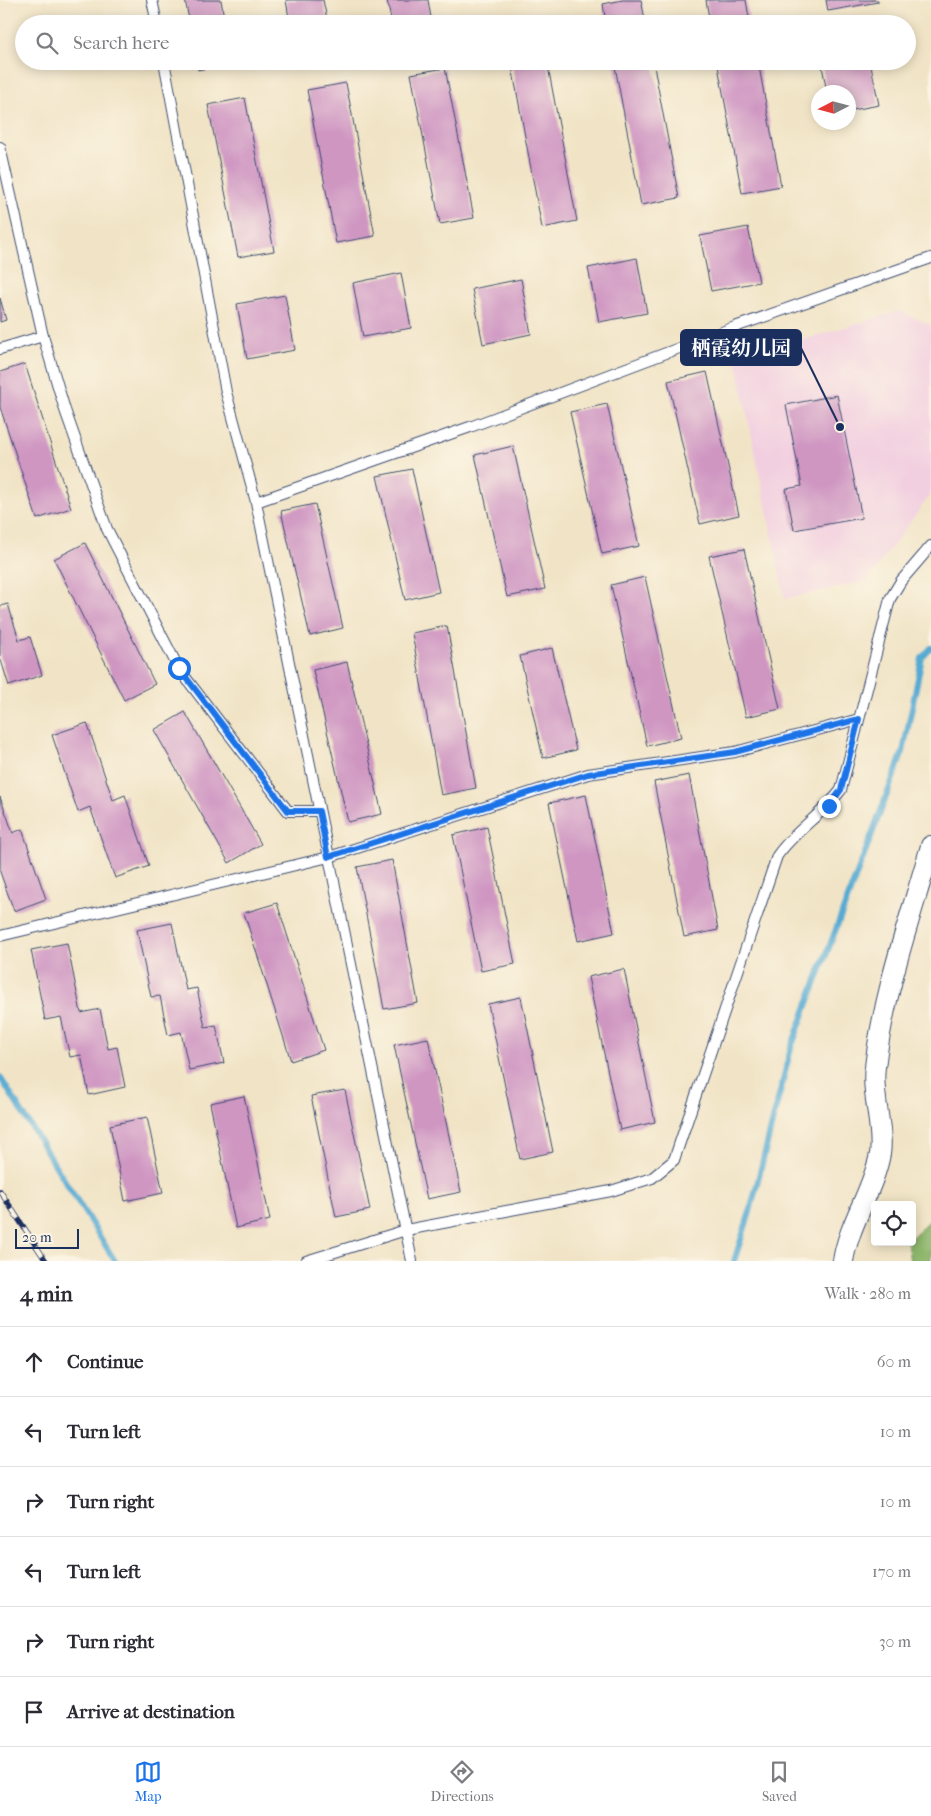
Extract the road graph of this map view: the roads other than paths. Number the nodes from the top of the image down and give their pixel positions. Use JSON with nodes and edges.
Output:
{"nodes":[{"id":1,"x":152,"y":0,"type":"edge"},
{"id":2,"x":155,"y":15,"type":"edge"},
{"id":3,"x":166,"y":70,"type":"edge"},
{"id":4,"x":0,"y":147,"type":"edge"},
{"id":5,"x":931,"y":258,"type":"edge"},
{"id":6,"x":43,"y":336,"type":"junction"},
{"id":7,"x":0,"y":349,"type":"edge"},
{"id":8,"x":256,"y":502,"type":"junction"},
{"id":9,"x":931,"y":546,"type":"edge"},
{"id":10,"x":859,"y":719,"type":"junction"},
{"id":11,"x":319,"y":811,"type":"junction"},
{"id":12,"x":931,"y":846,"type":"edge"},
{"id":13,"x":328,"y":857,"type":"junction"},
{"id":14,"x":0,"y":936,"type":"edge"},
{"id":15,"x":406,"y":1230,"type":"junction"},
{"id":16,"x":306,"y":1261,"type":"edge"},
{"id":17,"x":412,"y":1261,"type":"edge"},
{"id":18,"x":843,"y":1261,"type":"edge"}],
"edges":[{"from":1,"to":2,"type":"lane"},
{"from":3,"to":8,"type":"lane"},
{"from":4,"to":6,"type":"lane"},
{"from":5,"to":8,"type":"lane"},
{"from":6,"to":7,"type":"lane"},
{"from":6,"to":11,"type":"lane"},
{"from":8,"to":11,"type":"lane"},
{"from":9,"to":10,"type":"lane"},
{"from":10,"to":13,"type":"lane"},
{"from":10,"to":15,"type":"lane"},
{"from":11,"to":13,"type":"lane"},
{"from":12,"to":18,"type":"street"},
{"from":13,"to":14,"type":"lane"},
{"from":13,"to":15,"type":"lane"},
{"from":15,"to":16,"type":"lane"},
{"from":15,"to":17,"type":"lane"}]}
